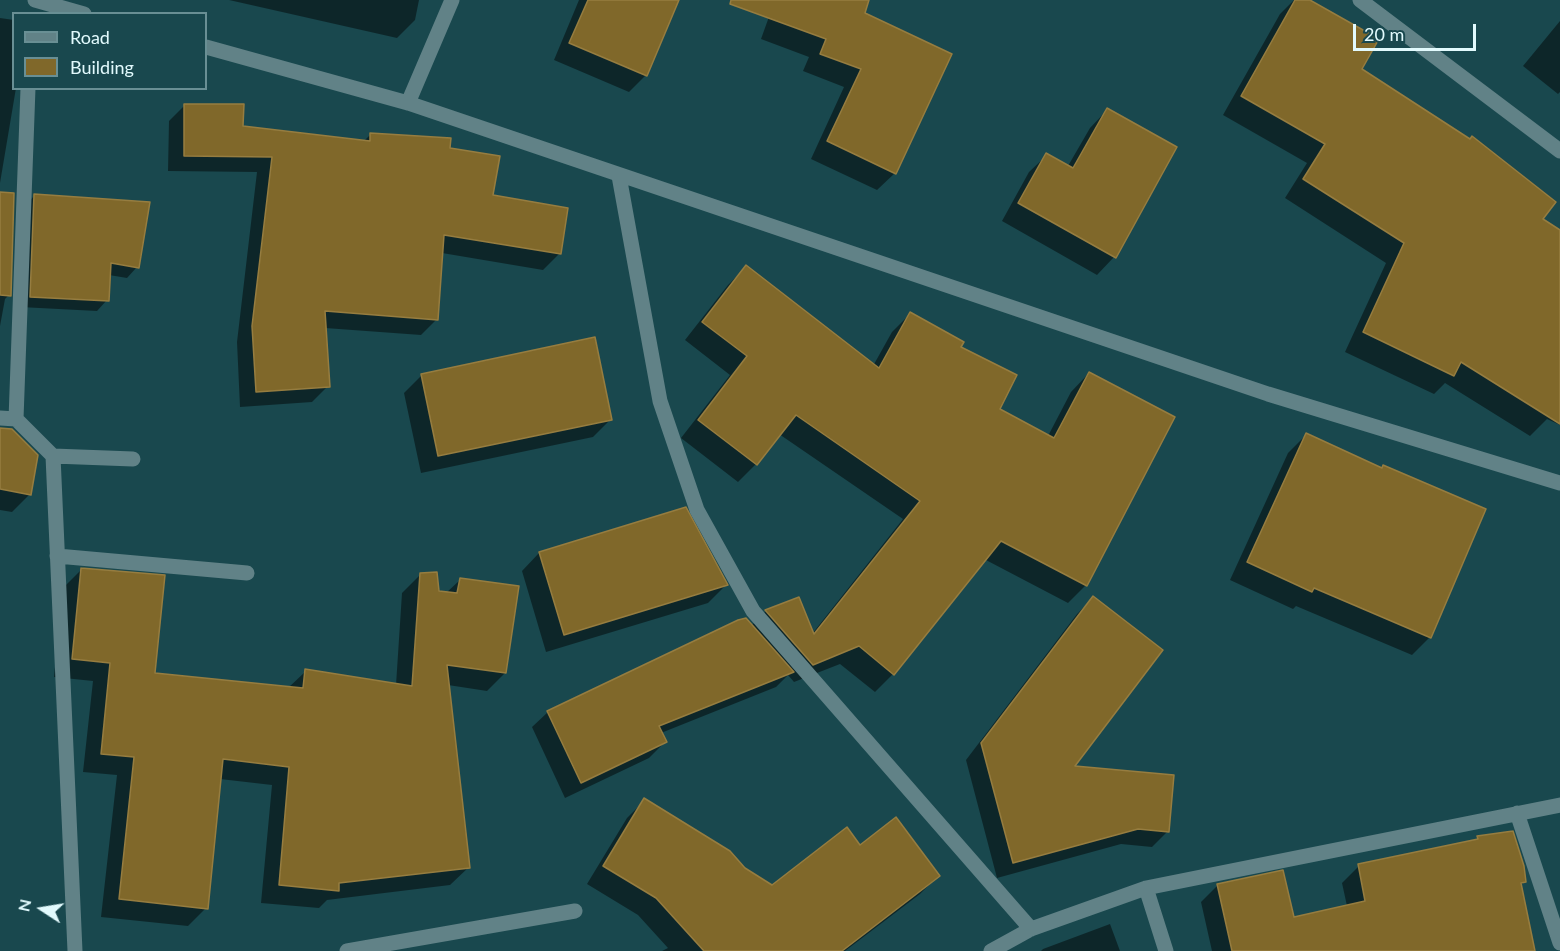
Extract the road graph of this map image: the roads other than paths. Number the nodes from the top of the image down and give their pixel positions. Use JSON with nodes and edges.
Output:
{"nodes":[{"id":1,"x":35,"y":0,"type":"edge"},
{"id":2,"x":452,"y":0,"type":"edge"},
{"id":3,"x":1360,"y":0,"type":"edge"},
{"id":4,"x":77,"y":12,"type":"edge"},
{"id":5,"x":207,"y":47,"type":"edge"},
{"id":6,"x":28,"y":90,"type":"edge"},
{"id":7,"x":408,"y":103,"type":"junction"},
{"id":8,"x":1560,"y":151,"type":"edge"},
{"id":9,"x":619,"y":176,"type":"junction"},
{"id":10,"x":0,"y":418,"type":"edge"},
{"id":11,"x":16,"y":419,"type":"junction"},
{"id":12,"x":53,"y":456,"type":"junction"},
{"id":13,"x":133,"y":459,"type":"dead end"},
{"id":14,"x":1560,"y":483,"type":"edge"},
{"id":15,"x":57,"y":556,"type":"junction"},
{"id":16,"x":247,"y":573,"type":"dead end"},
{"id":17,"x":1560,"y":805,"type":"edge"},
{"id":18,"x":1517,"y":813,"type":"junction"},
{"id":19,"x":1146,"y":888,"type":"junction"},
{"id":20,"x":575,"y":911,"type":"dead end"},
{"id":21,"x":1030,"y":928,"type":"junction"},
{"id":22,"x":1560,"y":943,"type":"edge"},
{"id":23,"x":75,"y":951,"type":"edge"},
{"id":24,"x":347,"y":951,"type":"edge"},
{"id":25,"x":991,"y":951,"type":"edge"},
{"id":26,"x":1166,"y":951,"type":"edge"}],
"edges":[{"from":1,"to":4,"type":"street"},
{"from":2,"to":7,"type":"street"},
{"from":3,"to":8,"type":"street"},
{"from":5,"to":7,"type":"street"},
{"from":6,"to":11,"type":"street"},
{"from":7,"to":9,"type":"street"},
{"from":9,"to":14,"type":"street"},
{"from":9,"to":21,"type":"street"},
{"from":10,"to":11,"type":"street"},
{"from":11,"to":12,"type":"street"},
{"from":12,"to":13,"type":"street"},
{"from":12,"to":15,"type":"street"},
{"from":15,"to":16,"type":"street"},
{"from":15,"to":23,"type":"street"},
{"from":17,"to":18,"type":"street"},
{"from":18,"to":19,"type":"street"},
{"from":18,"to":22,"type":"street"},
{"from":19,"to":21,"type":"street"},
{"from":19,"to":26,"type":"street"},
{"from":20,"to":24,"type":"street"},
{"from":21,"to":25,"type":"street"}]}
